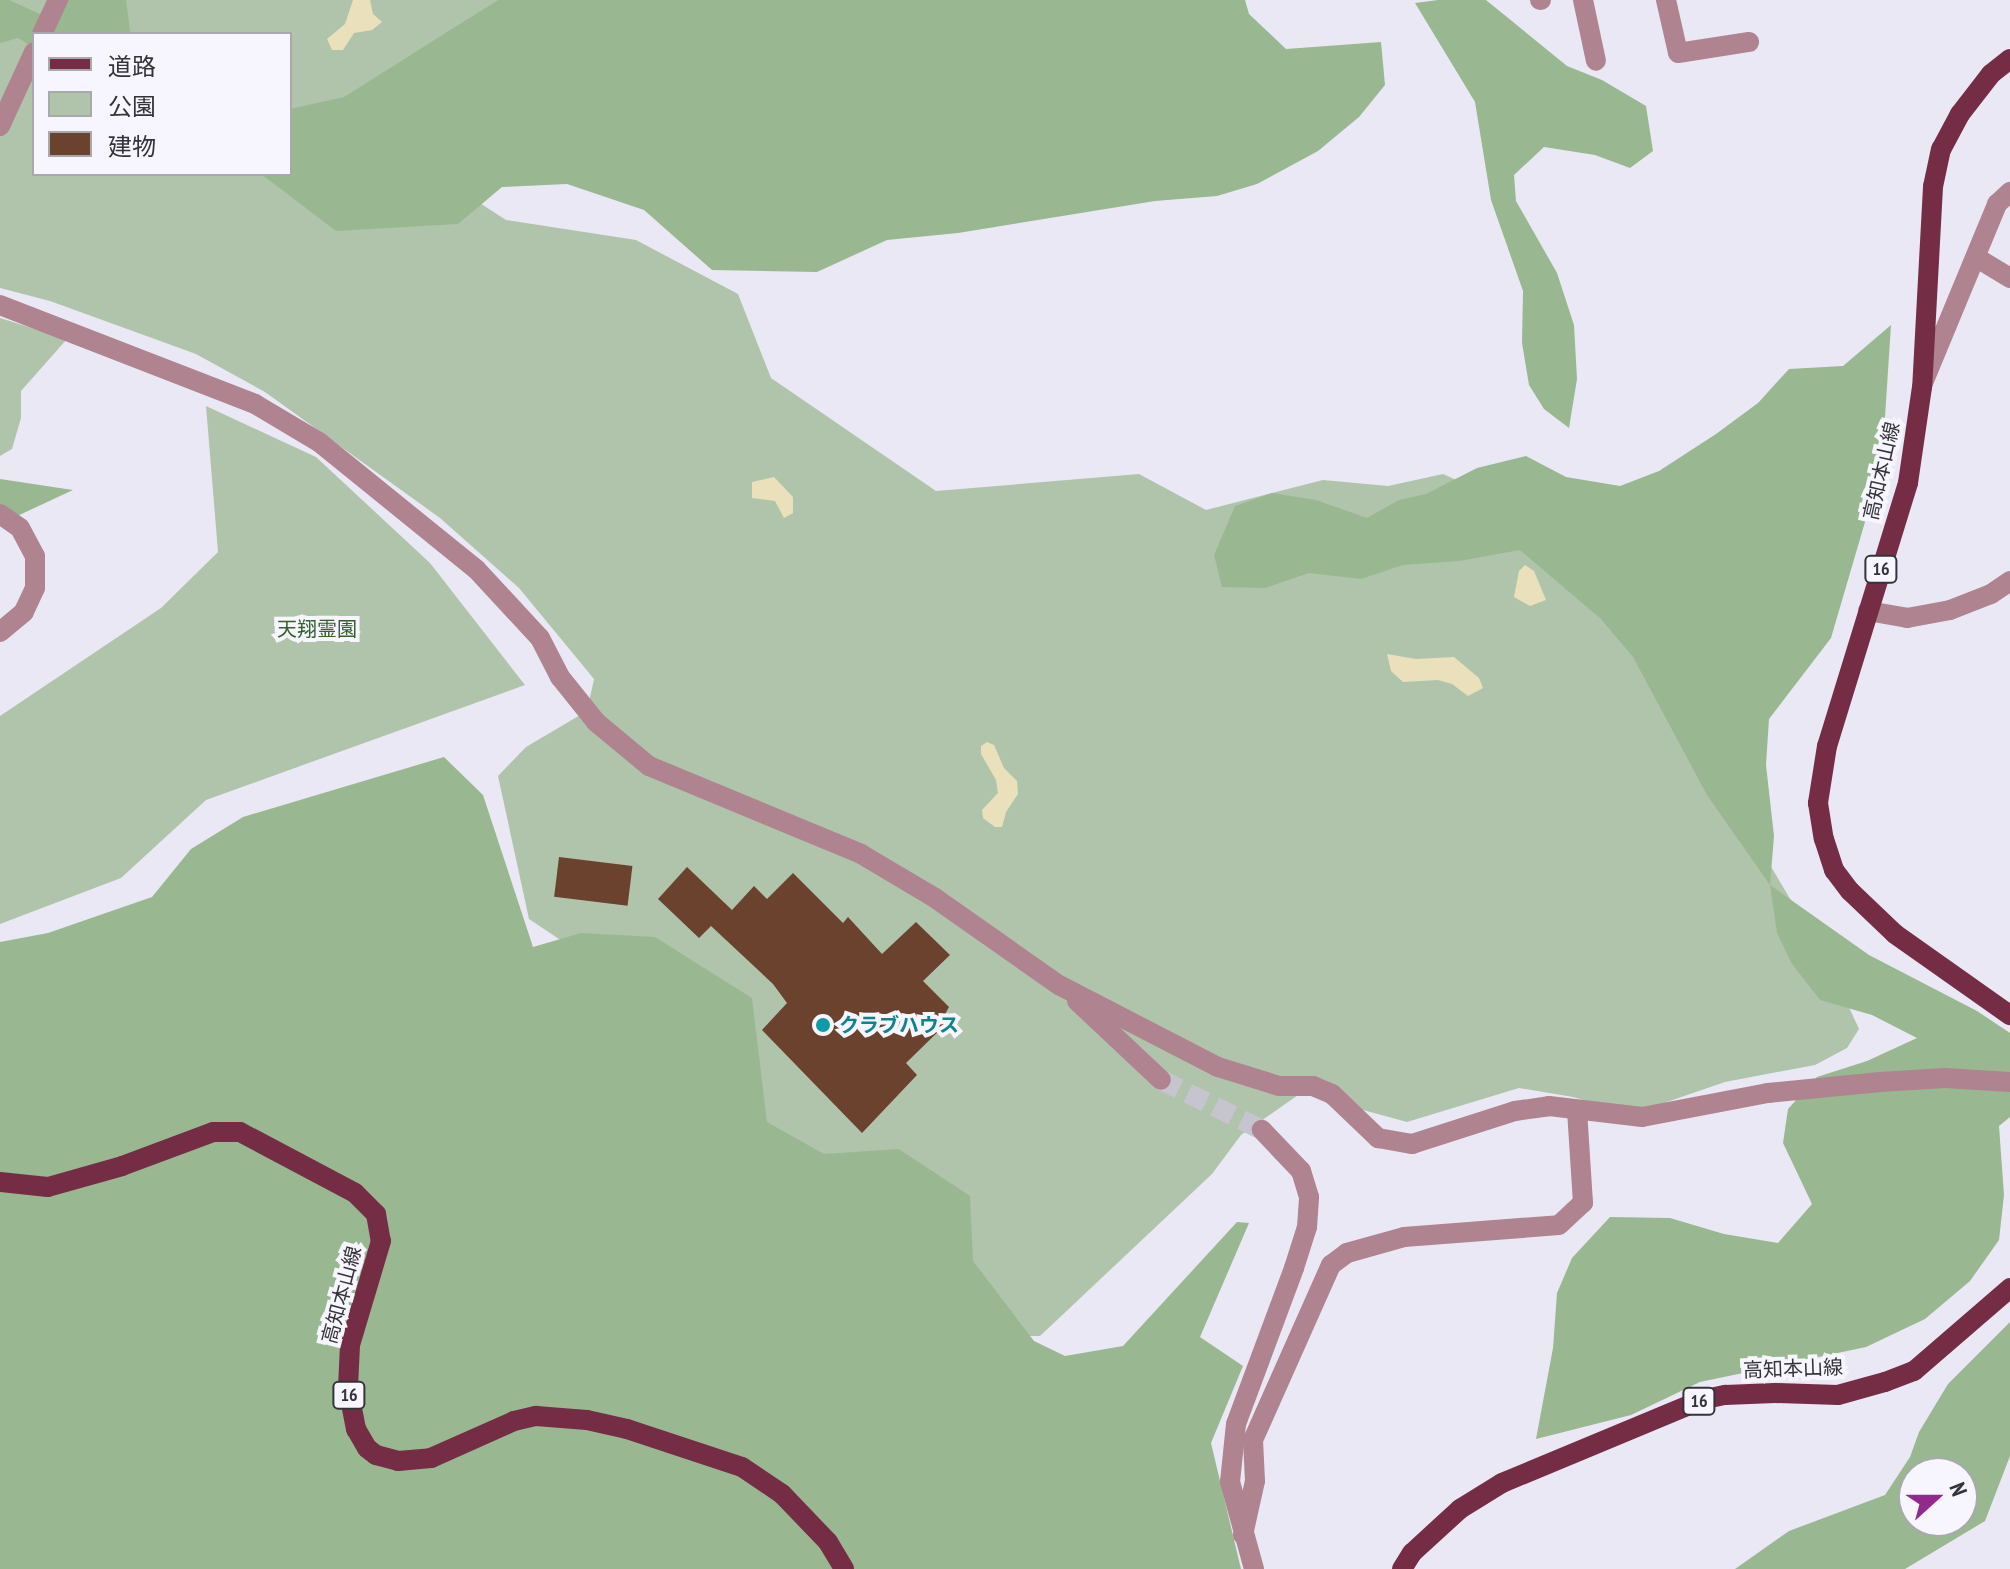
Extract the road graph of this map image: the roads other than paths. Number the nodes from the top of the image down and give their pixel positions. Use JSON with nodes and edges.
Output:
{"nodes":[{"id":1,"x":58,"y":0,"type":"edge"},
{"id":2,"x":1583,"y":0,"type":"edge"},
{"id":3,"x":1666,"y":0,"type":"edge"},
{"id":4,"x":43,"y":32,"type":"edge"},
{"id":5,"x":1749,"y":42,"type":"dead end"},
{"id":6,"x":32,"y":56,"type":"edge"},
{"id":7,"x":2010,"y":59,"type":"edge"},
{"id":8,"x":1596,"y":61,"type":"dead end"},
{"id":9,"x":0,"y":126,"type":"edge"},
{"id":10,"x":2010,"y":192,"type":"edge"},
{"id":11,"x":1977,"y":258,"type":"junction"},
{"id":12,"x":2010,"y":278,"type":"edge"},
{"id":13,"x":0,"y":305,"type":"edge"},
{"id":14,"x":1922,"y":387,"type":"junction"},
{"id":15,"x":0,"y":514,"type":"edge"},
{"id":16,"x":2010,"y":581,"type":"edge"},
{"id":17,"x":1868,"y":611,"type":"junction"},
{"id":18,"x":0,"y":632,"type":"edge"},
{"id":19,"x":1059,"y":985,"type":"junction"},
{"id":20,"x":2010,"y":1015,"type":"edge"},
{"id":21,"x":1161,"y":1080,"type":"tunnel mouth"},
{"id":22,"x":2010,"y":1082,"type":"edge"},
{"id":23,"x":1577,"y":1110,"type":"junction"},
{"id":24,"x":1262,"y":1130,"type":"tunnel mouth"},
{"id":25,"x":0,"y":1182,"type":"edge"},
{"id":26,"x":2010,"y":1288,"type":"edge"},
{"id":27,"x":1243,"y":1535,"type":"junction"},
{"id":28,"x":844,"y":1569,"type":"edge"},
{"id":29,"x":1254,"y":1569,"type":"edge"},
{"id":30,"x":1402,"y":1569,"type":"edge"}],
"edges":[{"from":1,"to":4,"type":"street"},
{"from":2,"to":8,"type":"street"},
{"from":3,"to":5,"type":"street"},
{"from":6,"to":9,"type":"street"},
{"from":7,"to":14,"type":"main road","name":"高知本山線","number":"16"},
{"from":10,"to":11,"type":"street"},
{"from":11,"to":12,"type":"street"},
{"from":11,"to":14,"type":"street"},
{"from":13,"to":19,"type":"street"},
{"from":14,"to":17,"type":"main road","name":"高知本山線","number":"16"},
{"from":15,"to":18,"type":"street"},
{"from":16,"to":17,"type":"street"},
{"from":17,"to":20,"type":"main road","name":"高知本山線","number":"16"},
{"from":19,"to":21,"type":"street"},
{"from":19,"to":23,"type":"street"},
{"from":22,"to":23,"type":"street"},
{"from":23,"to":27,"type":"street"},
{"from":24,"to":27,"type":"street"},
{"from":25,"to":28,"type":"main road","name":"高知本山線","number":"16"},
{"from":26,"to":30,"type":"main road","name":"高知本山線","number":"16"},
{"from":27,"to":29,"type":"street"}]}
